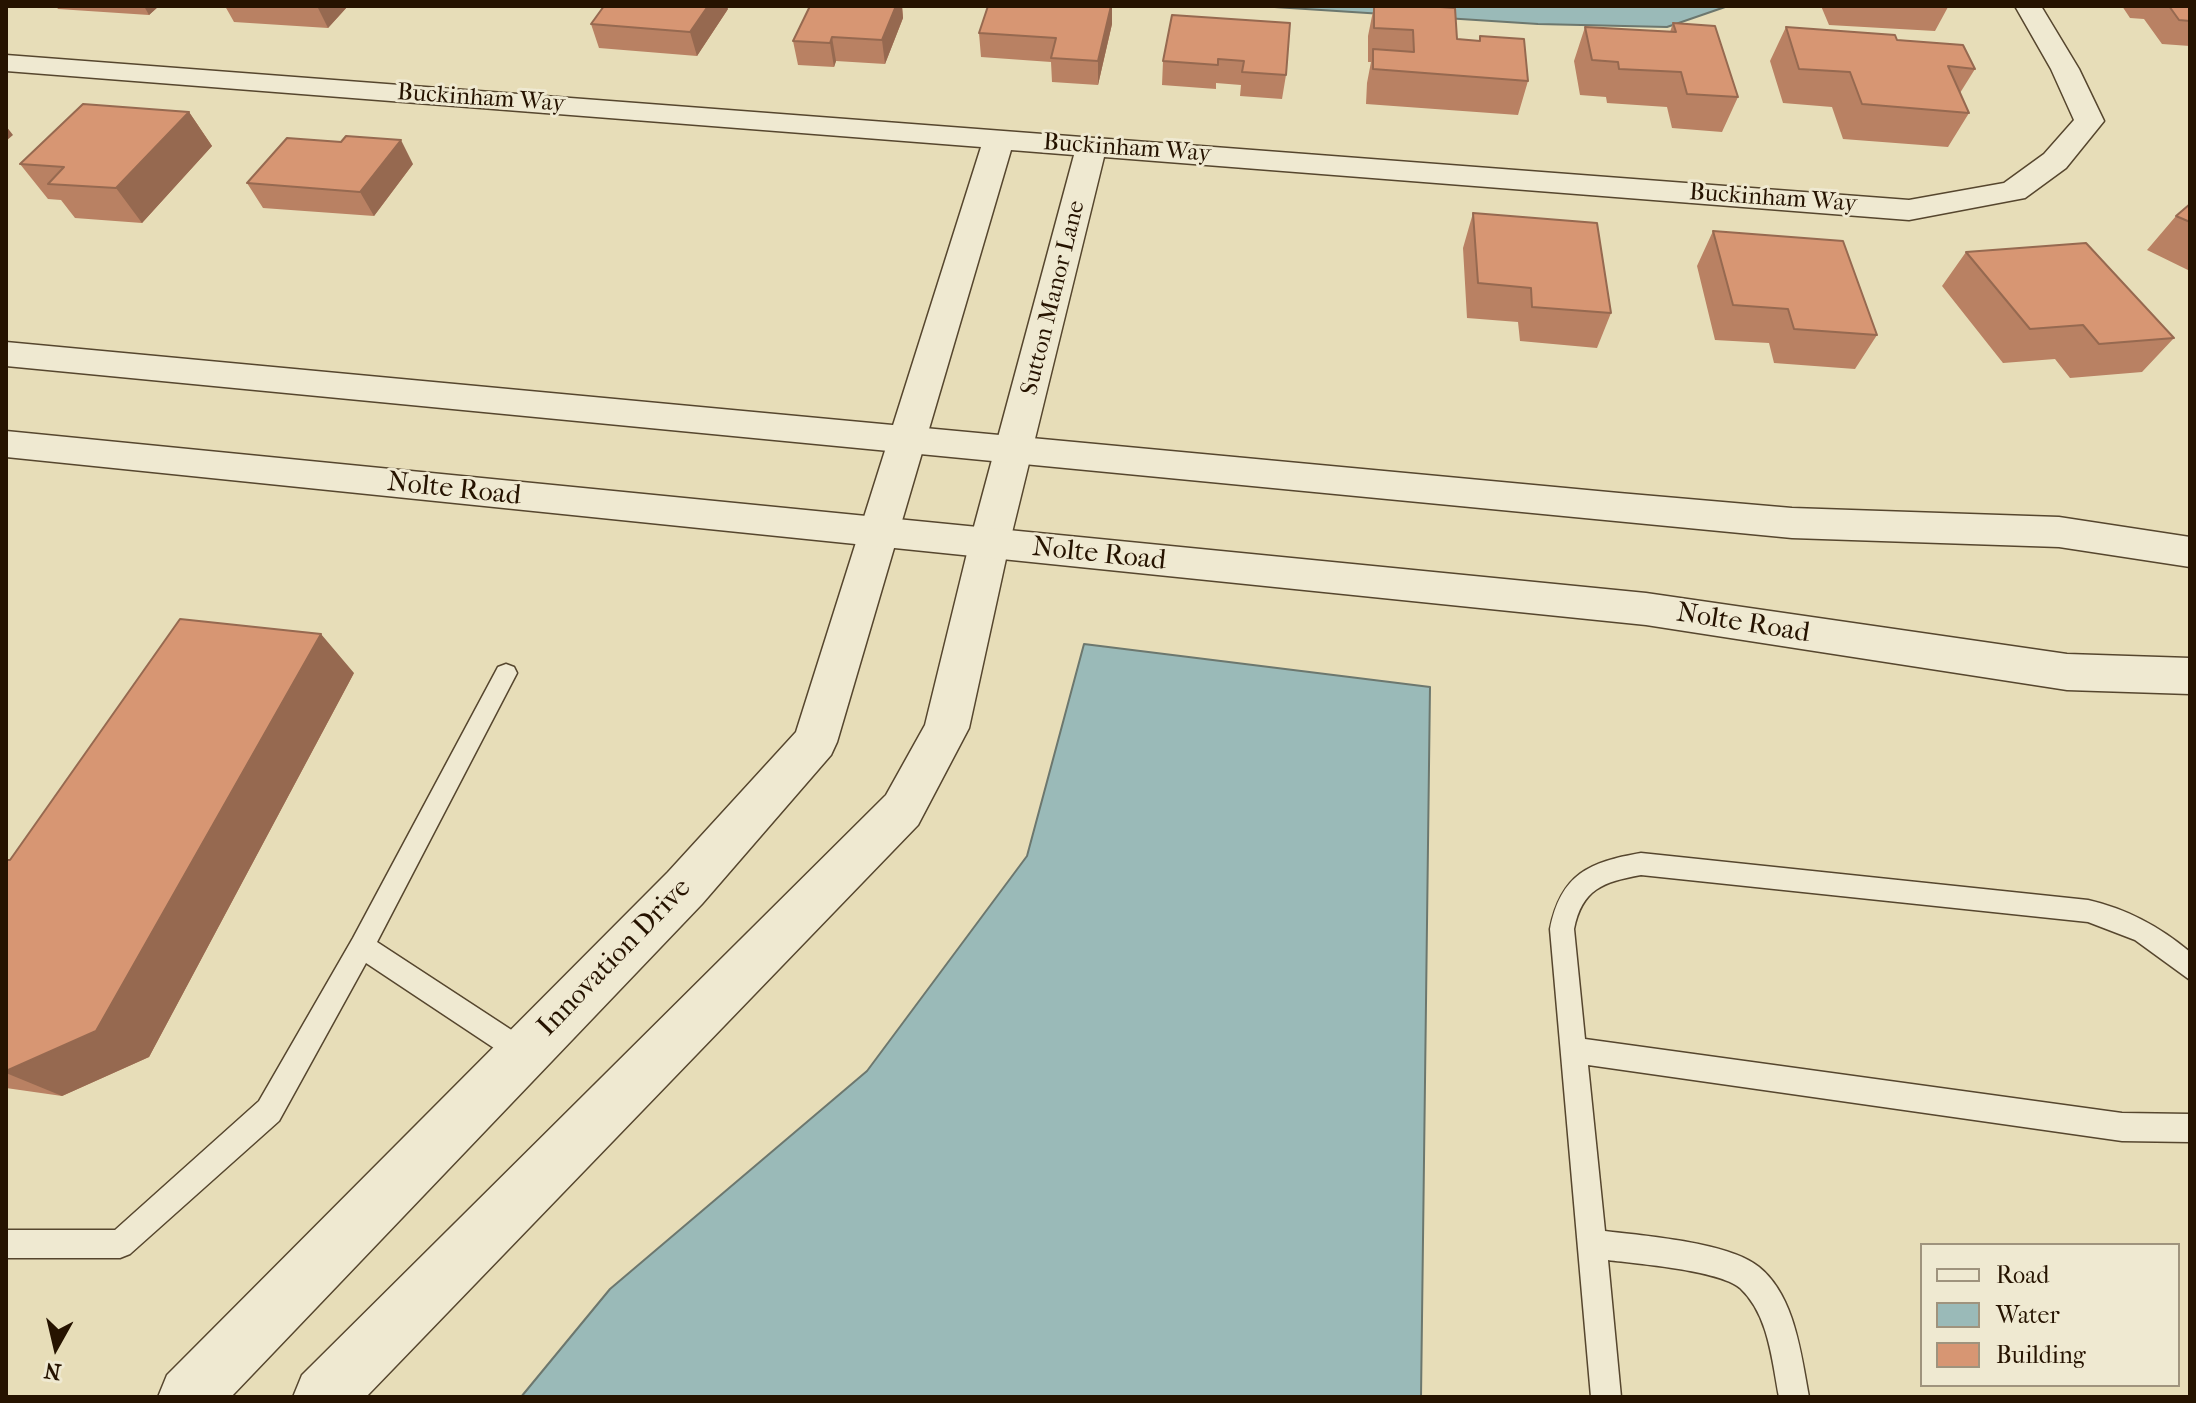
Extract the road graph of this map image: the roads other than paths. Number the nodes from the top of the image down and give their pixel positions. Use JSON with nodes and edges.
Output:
{"nodes":[{"id":1,"x":2028,"y":6,"type":"edge"},
{"id":2,"x":6,"y":63,"type":"edge"},
{"id":3,"x":999,"y":139,"type":"junction"},
{"id":4,"x":1092,"y":146,"type":"junction"},
{"id":5,"x":6,"y":354,"type":"edge"},
{"id":6,"x":909,"y":439,"type":"junction"},
{"id":7,"x":6,"y":444,"type":"edge"},
{"id":8,"x":1015,"y":450,"type":"junction"},
{"id":9,"x":878,"y":533,"type":"junction"},
{"id":10,"x":989,"y":545,"type":"junction"},
{"id":11,"x":2190,"y":552,"type":"edge"},
{"id":12,"x":506,"y":673,"type":"dead end"},
{"id":13,"x":2190,"y":676,"type":"edge"},
{"id":14,"x":362,"y":946,"type":"junction"},
{"id":15,"x":2190,"y":968,"type":"edge"},
{"id":16,"x":1574,"y":1050,"type":"junction"},
{"id":17,"x":524,"y":1053,"type":"junction"},
{"id":18,"x":2190,"y":1128,"type":"edge"},
{"id":19,"x":1591,"y":1243,"type":"junction"},
{"id":20,"x":6,"y":1244,"type":"edge"},
{"id":21,"x":189,"y":1397,"type":"edge"},
{"id":22,"x":324,"y":1397,"type":"edge"},
{"id":23,"x":1606,"y":1397,"type":"edge"},
{"id":24,"x":1794,"y":1397,"type":"edge"}],
"edges":[{"from":1,"to":4,"type":"street","name":"Buckinham Way"},
{"from":2,"to":3,"type":"street","name":"Buckinham Way"},
{"from":3,"to":4,"type":"street","name":"Buckinham Way"},
{"from":3,"to":6,"type":"street"},
{"from":4,"to":8,"type":"street","name":"Sutton Manor Lane"},
{"from":5,"to":6,"type":"street"},
{"from":6,"to":8,"type":"street"},
{"from":6,"to":9,"type":"street","name":"Innovation Drive"},
{"from":7,"to":9,"type":"street","name":"Nolte Road"},
{"from":8,"to":10,"type":"street"},
{"from":8,"to":11,"type":"street"},
{"from":9,"to":10,"type":"street","name":"Nolte Road"},
{"from":9,"to":17,"type":"street","name":"Innovation Drive"},
{"from":10,"to":13,"type":"street","name":"Nolte Road"},
{"from":10,"to":22,"type":"street"},
{"from":12,"to":14,"type":"lane"},
{"from":14,"to":17,"type":"lane"},
{"from":14,"to":20,"type":"lane"},
{"from":15,"to":16,"type":"lane"},
{"from":16,"to":18,"type":"lane"},
{"from":16,"to":19,"type":"lane"},
{"from":17,"to":21,"type":"street","name":"Innovation Drive"},
{"from":19,"to":23,"type":"lane"},
{"from":19,"to":24,"type":"lane"}]}
